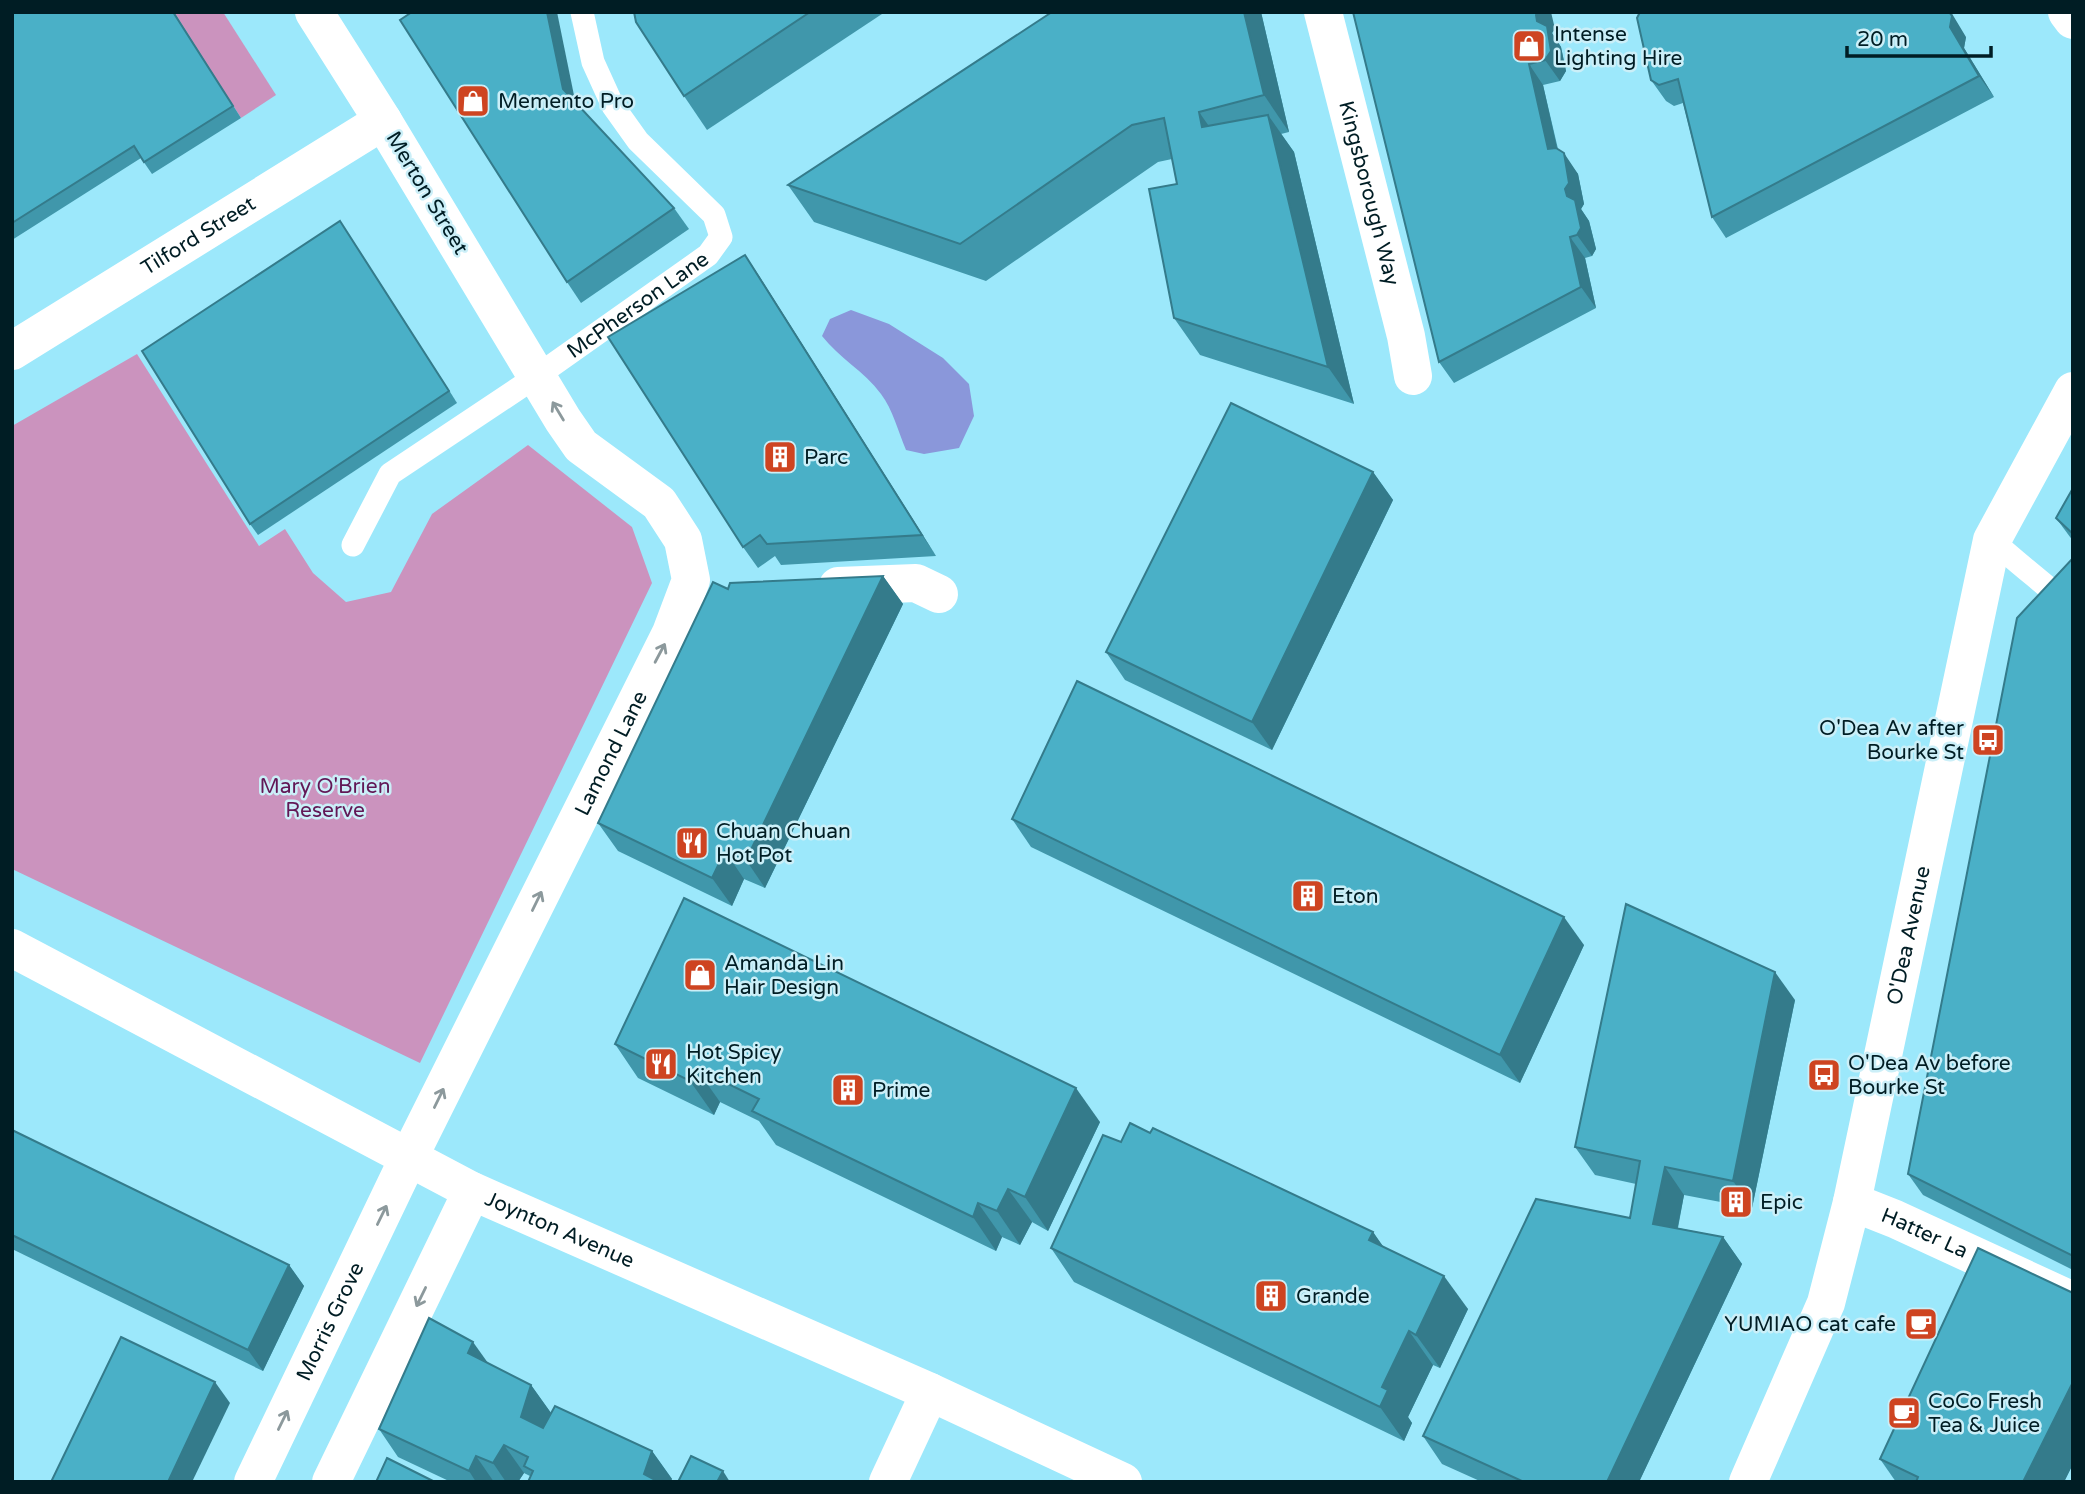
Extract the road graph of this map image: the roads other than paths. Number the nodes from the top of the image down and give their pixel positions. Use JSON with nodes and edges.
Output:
{"nodes":[{"id":1,"x":314,"y":12,"type":"edge"},
{"id":2,"x":582,"y":12,"type":"edge"},
{"id":3,"x":1323,"y":12,"type":"edge"},
{"id":4,"x":2067,"y":12,"type":"edge"},
{"id":5,"x":2073,"y":20,"type":"edge"},
{"id":6,"x":383,"y":121,"type":"junction"},
{"id":7,"x":12,"y":351,"type":"edge"},
{"id":8,"x":537,"y":376,"type":"junction"},
{"id":9,"x":1413,"y":376,"type":"dead end"},
{"id":10,"x":2073,"y":391,"type":"edge"},
{"id":11,"x":1992,"y":540,"type":"junction"},
{"id":12,"x":353,"y":545,"type":"dead end"},
{"id":13,"x":798,"y":587,"type":"edge"},
{"id":14,"x":725,"y":594,"type":"edge"},
{"id":15,"x":939,"y":594,"type":"dead end"},
{"id":16,"x":686,"y":597,"type":"junction"},
{"id":17,"x":2066,"y":603,"type":"edge"},
{"id":18,"x":12,"y":948,"type":"edge"},
{"id":19,"x":408,"y":1159,"type":"junction"},
{"id":20,"x":472,"y":1191,"type":"junction"},
{"id":21,"x":1852,"y":1202,"type":"junction"},
{"id":22,"x":2073,"y":1301,"type":"edge"},
{"id":23,"x":930,"y":1392,"type":"junction"},
{"id":24,"x":253,"y":1482,"type":"edge"},
{"id":25,"x":331,"y":1482,"type":"edge"},
{"id":26,"x":888,"y":1482,"type":"edge"},
{"id":27,"x":1124,"y":1482,"type":"edge"},
{"id":28,"x":1748,"y":1482,"type":"edge"}],
"edges":[{"from":1,"to":6,"type":"street","name":"Merton Street"},
{"from":2,"to":8,"type":"lane","name":"McPherson Lane"},
{"from":3,"to":9,"type":"street","name":"Kingsborough Way"},
{"from":4,"to":5,"type":"street"},
{"from":6,"to":7,"type":"street","name":"Tilford Street"},
{"from":6,"to":8,"type":"street","name":"Merton Street"},
{"from":8,"to":12,"type":"lane","name":"McPherson Lane"},
{"from":16,"to":8,"type":"street","name":"Lamond Lane","one_way":true},
{"from":10,"to":11,"type":"street","name":"O'Dea Avenue"},
{"from":11,"to":17,"type":"lane"},
{"from":11,"to":21,"type":"street","name":"O'Dea Avenue"},
{"from":13,"to":15,"type":"street"},
{"from":14,"to":16,"type":"street"},
{"from":19,"to":16,"type":"street","name":"Lamond Lane","one_way":true},
{"from":18,"to":19,"type":"street","name":"Joynton Avenue"},
{"from":19,"to":20,"type":"street","name":"Joynton Avenue"},
{"from":24,"to":19,"type":"street","name":"Morris Grove","one_way":true},
{"from":20,"to":23,"type":"street","name":"Joynton Avenue"},
{"from":20,"to":25,"type":"street","one_way":true},
{"from":21,"to":22,"type":"street","name":"Hatter La"},
{"from":21,"to":28,"type":"street","name":"O'Dea Avenue"},
{"from":23,"to":26,"type":"street"},
{"from":23,"to":27,"type":"street","name":"Joynton Avenue"}]}
